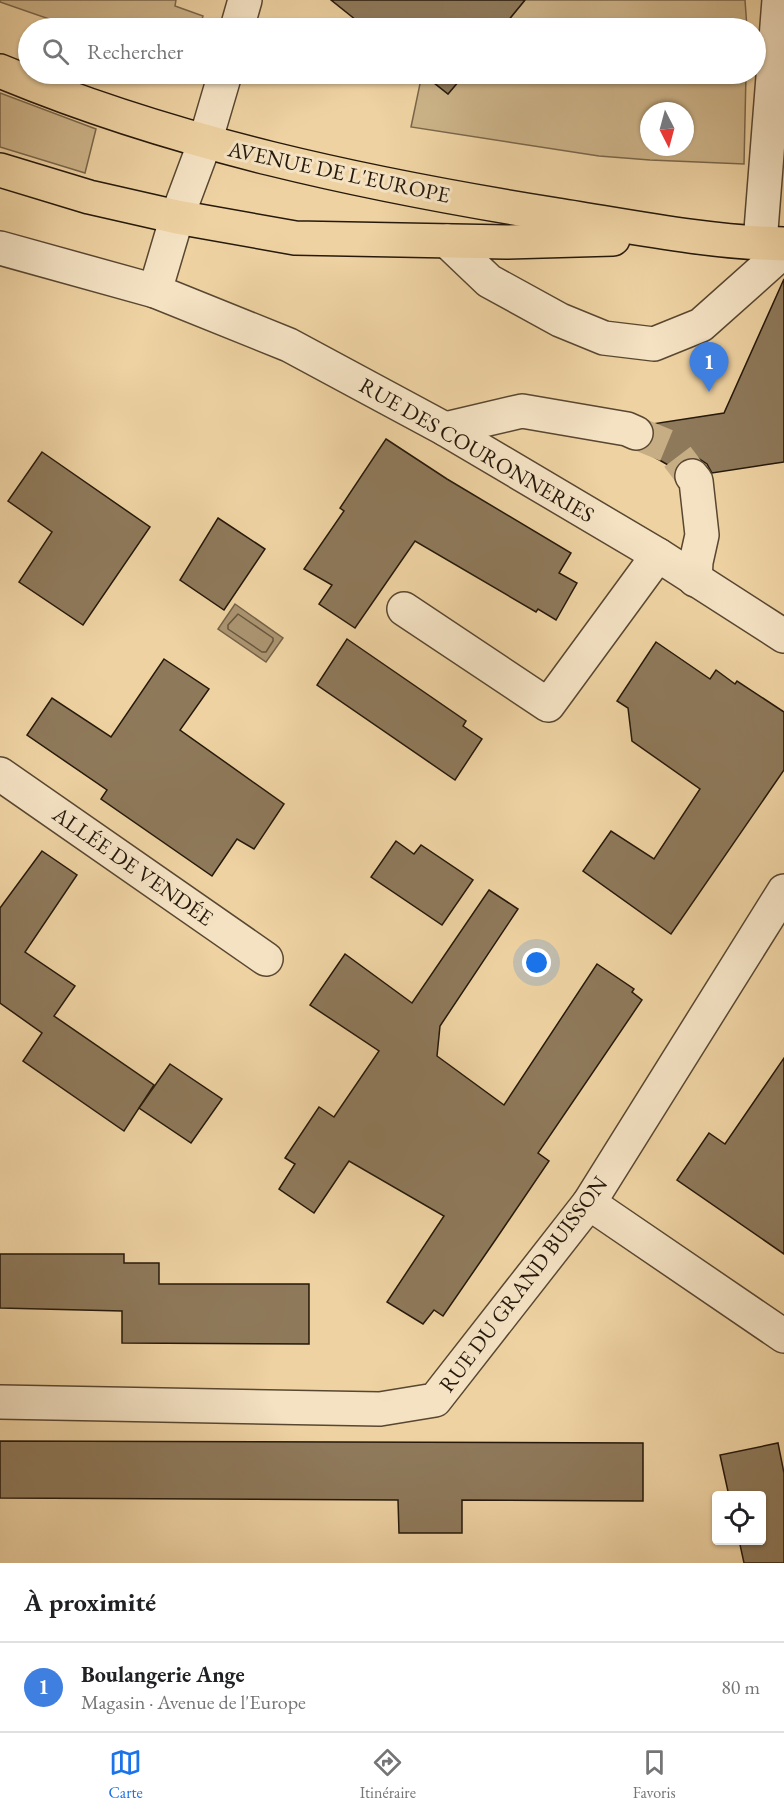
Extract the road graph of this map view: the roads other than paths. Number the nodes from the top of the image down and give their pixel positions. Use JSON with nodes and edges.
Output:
{"nodes":[{"id":1,"x":245,"y":0,"type":"edge"},
{"id":2,"x":779,"y":0,"type":"edge"},
{"id":3,"x":240,"y":18,"type":"edge"},
{"id":4,"x":0,"y":71,"type":"edge"},
{"id":5,"x":18,"y":77,"type":"edge"},
{"id":6,"x":38,"y":84,"type":"edge"},
{"id":7,"x":222,"y":84,"type":"edge"},
{"id":8,"x":205,"y":142,"type":"junction"},
{"id":9,"x":0,"y":170,"type":"edge"},
{"id":10,"x":177,"y":217,"type":"junction"},
{"id":11,"x":687,"y":236,"type":"junction"},
{"id":12,"x":447,"y":241,"type":"junction"},
{"id":13,"x":776,"y":246,"type":"edge"},
{"id":14,"x":0,"y":248,"type":"edge"},
{"id":15,"x":155,"y":291,"type":"junction"},
{"id":16,"x":445,"y":429,"type":"junction"},
{"id":17,"x":636,"y":433,"type":"tunnel mouth"},
{"id":18,"x":692,"y":476,"type":"tunnel mouth"},
{"id":19,"x":658,"y":555,"type":"junction"},
{"id":20,"x":695,"y":580,"type":"junction"},
{"id":21,"x":404,"y":609,"type":"dead end"},
{"id":22,"x":784,"y":636,"type":"edge"},
{"id":23,"x":0,"y":774,"type":"edge"},
{"id":24,"x":784,"y":891,"type":"edge"},
{"id":25,"x":266,"y":959,"type":"dead end"},
{"id":26,"x":589,"y":1203,"type":"junction"},
{"id":27,"x":784,"y":1336,"type":"edge"},
{"id":28,"x":0,"y":1402,"type":"edge"}],
"edges":[{"from":1,"to":3,"type":"street"},
{"from":2,"to":13,"type":"street"},
{"from":4,"to":5,"type":"main road","name":"AVENUE DE L'EUROPE"},
{"from":6,"to":8,"type":"main road","name":"AVENUE DE L'EUROPE"},
{"from":7,"to":8,"type":"street"},
{"from":8,"to":10,"type":"street"},
{"from":8,"to":11,"type":"main road","name":"AVENUE DE L'EUROPE"},
{"from":9,"to":10,"type":"main road","name":"AVENUE DE L'EUROPE"},
{"from":10,"to":12,"type":"main road","name":"AVENUE DE L'EUROPE"},
{"from":10,"to":15,"type":"street"},
{"from":11,"to":12,"type":"main road","name":"AVENUE DE L'EUROPE"},
{"from":11,"to":13,"type":"main road","name":"AVENUE DE L'EUROPE"},
{"from":12,"to":13,"type":"street"},
{"from":14,"to":15,"type":"street","name":"RUE DES COURONNERIES"},
{"from":15,"to":16,"type":"street","name":"RUE DES COURONNERIES"},
{"from":16,"to":17,"type":"street"},
{"from":16,"to":19,"type":"street","name":"RUE DES COURONNERIES"},
{"from":18,"to":20,"type":"street"},
{"from":19,"to":20,"type":"street","name":"RUE DES COURONNERIES"},
{"from":19,"to":21,"type":"street"},
{"from":20,"to":22,"type":"street","name":"RUE DES COURONNERIES"},
{"from":23,"to":25,"type":"street","name":"ALLÉE DE VENDÉE"},
{"from":24,"to":26,"type":"street","name":"RUE DU GRAND BUISSON"},
{"from":26,"to":27,"type":"street"},
{"from":26,"to":28,"type":"street","name":"RUE DU GRAND BUISSON"}]}
